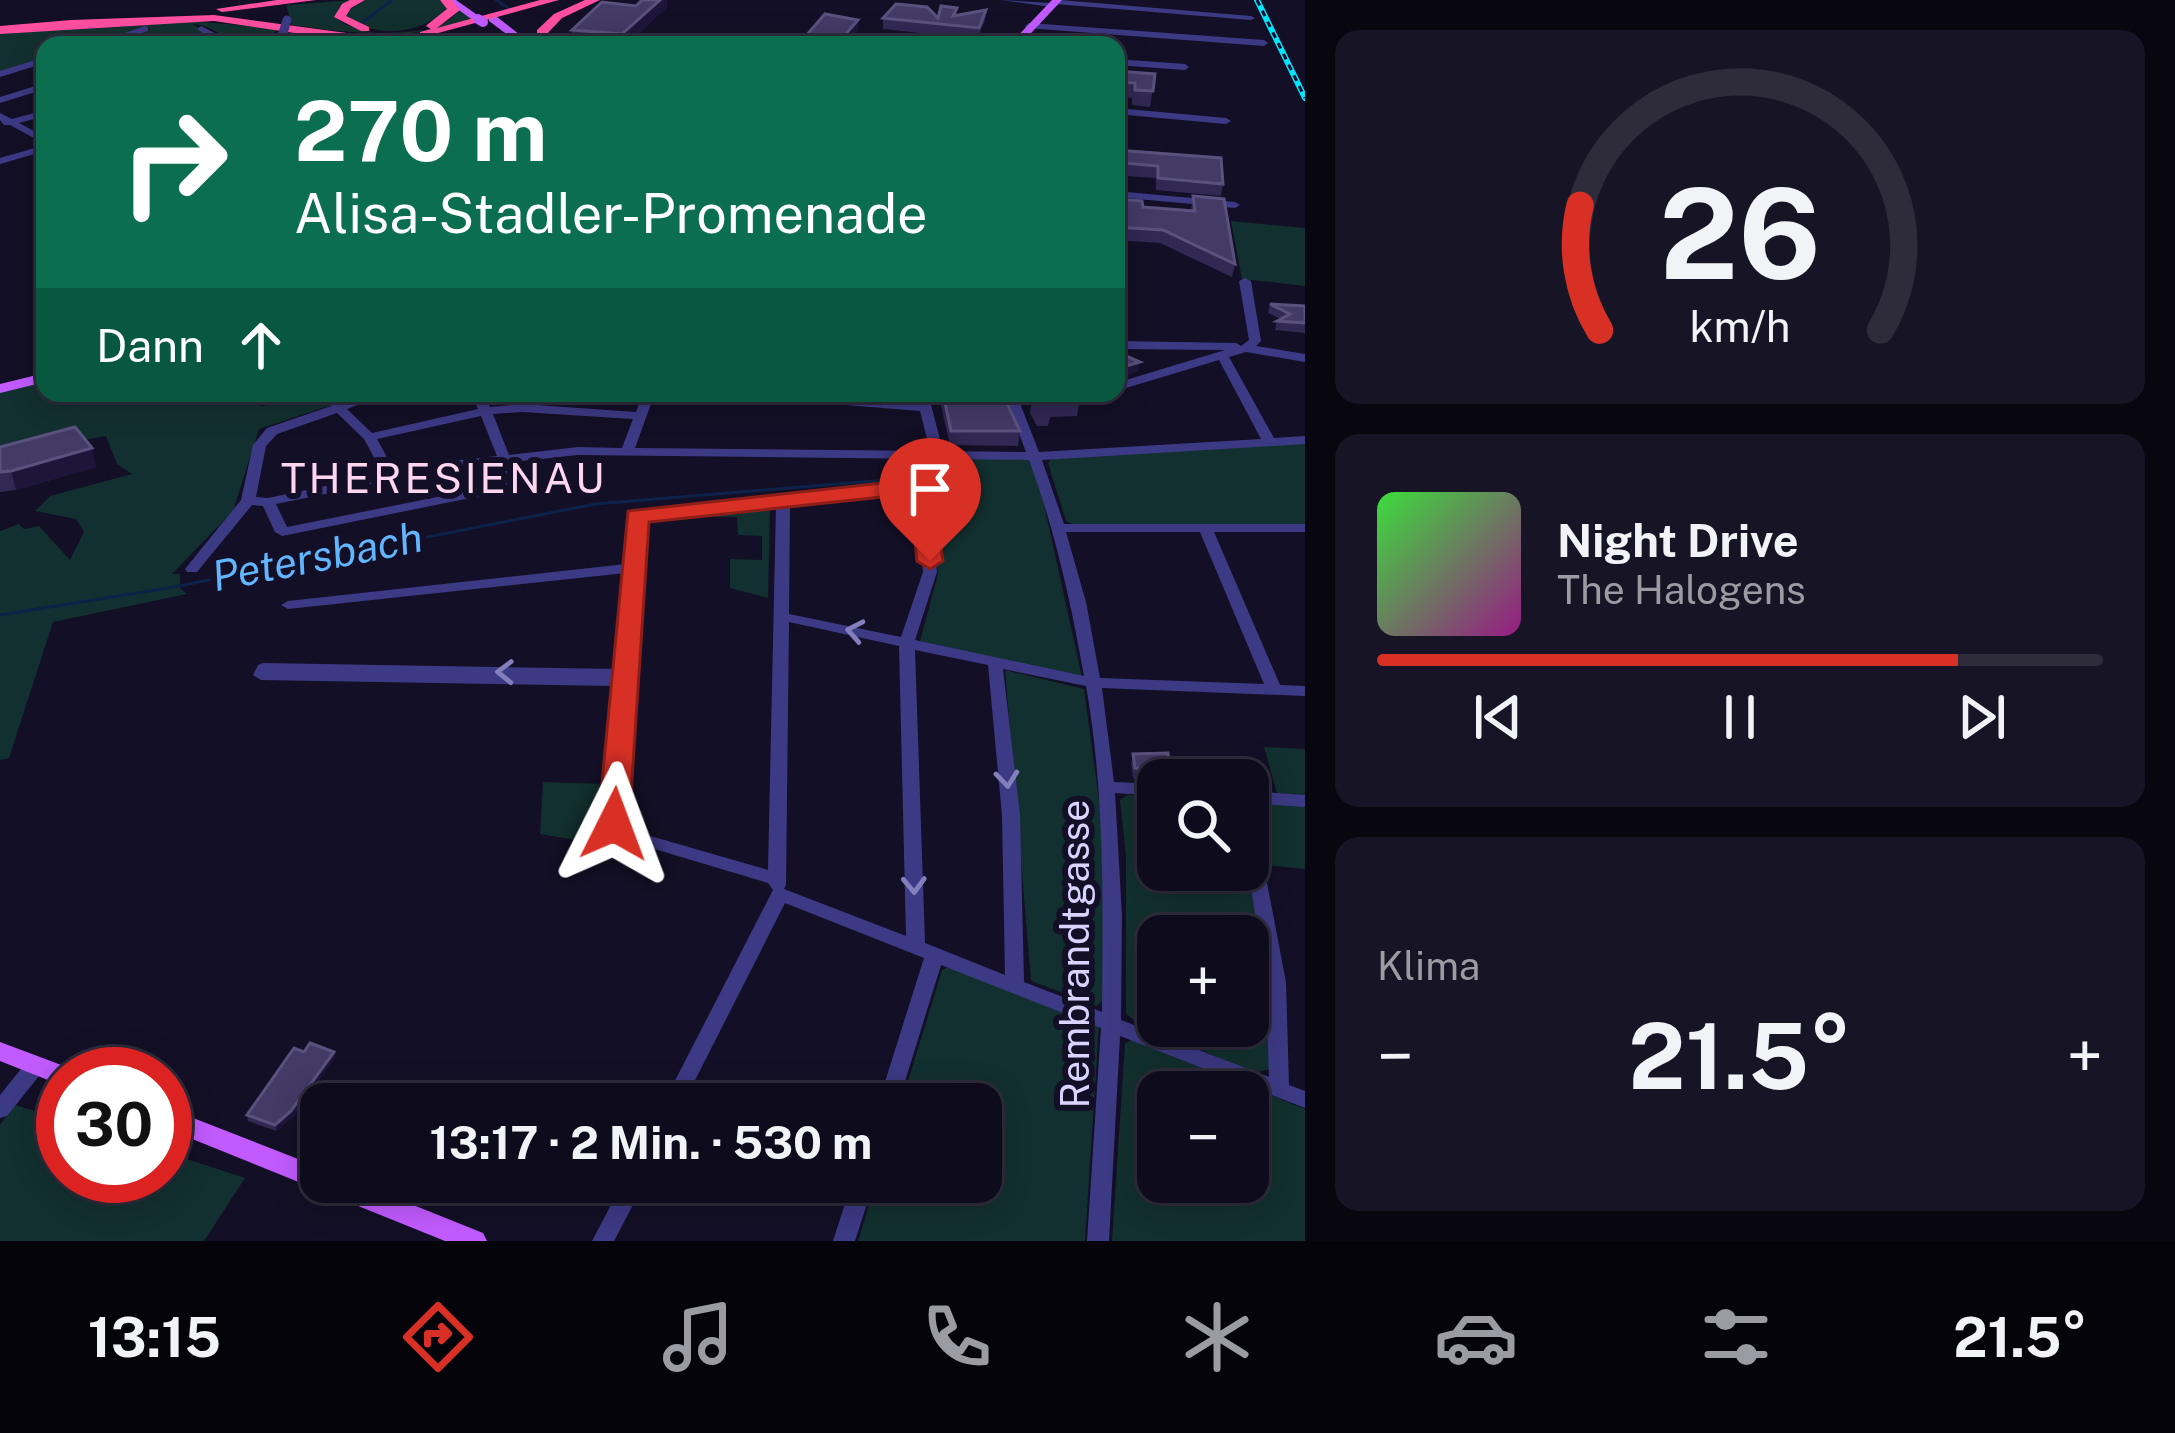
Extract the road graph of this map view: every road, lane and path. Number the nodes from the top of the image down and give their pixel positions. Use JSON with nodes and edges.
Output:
{"nodes":[{"id":1,"x":234,"y":0,"type":"edge"},
{"id":2,"x":261,"y":0,"type":"edge"},
{"id":3,"x":310,"y":0,"type":"edge"},
{"id":4,"x":358,"y":0,"type":"edge"},
{"id":5,"x":448,"y":0,"type":"edge"},
{"id":6,"x":466,"y":0,"type":"edge"},
{"id":7,"x":553,"y":0,"type":"edge"},
{"id":8,"x":576,"y":0,"type":"edge"},
{"id":9,"x":594,"y":0,"type":"edge"},
{"id":10,"x":1005,"y":0,"type":"edge"},
{"id":11,"x":1054,"y":2,"type":"edge"},
{"id":12,"x":191,"y":6,"type":"junction"},
{"id":13,"x":1251,"y":18,"type":"dead end"},
{"id":14,"x":286,"y":22,"type":"edge"},
{"id":15,"x":489,"y":22,"type":"junction"},
{"id":16,"x":61,"y":24,"type":"junction"},
{"id":17,"x":1029,"y":26,"type":"junction"},
{"id":18,"x":0,"y":28,"type":"edge"},
{"id":19,"x":145,"y":29,"type":"dead end"},
{"id":20,"x":201,"y":29,"type":"dead end"},
{"id":21,"x":123,"y":36,"type":"edge"},
{"id":22,"x":213,"y":36,"type":"edge"},
{"id":23,"x":356,"y":36,"type":"edge"},
{"id":24,"x":445,"y":36,"type":"edge"},
{"id":25,"x":505,"y":36,"type":"edge"},
{"id":26,"x":513,"y":36,"type":"edge"},
{"id":27,"x":543,"y":36,"type":"edge"},
{"id":28,"x":544,"y":36,"type":"edge"},
{"id":29,"x":1021,"y":36,"type":"edge"},
{"id":30,"x":1264,"y":43,"type":"dead end"},
{"id":31,"x":36,"y":63,"type":"edge"},
{"id":32,"x":1125,"y":63,"type":"edge"},
{"id":33,"x":1185,"y":67,"type":"dead end"},
{"id":34,"x":0,"y":74,"type":"edge"},
{"id":35,"x":36,"y":89,"type":"edge"},
{"id":36,"x":0,"y":100,"type":"edge"},
{"id":37,"x":1125,"y":112,"type":"edge"},
{"id":38,"x":36,"y":115,"type":"edge"},
{"id":39,"x":4,"y":121,"type":"edge"},
{"id":40,"x":1226,"y":121,"type":"dead end"},
{"id":41,"x":36,"y":140,"type":"edge"},
{"id":42,"x":36,"y":148,"type":"edge"},
{"id":43,"x":0,"y":161,"type":"edge"},
{"id":44,"x":1125,"y":195,"type":"edge"},
{"id":45,"x":1235,"y":205,"type":"dead end"},
{"id":46,"x":1245,"y":281,"type":"dead end"},
{"id":47,"x":1125,"y":345,"type":"edge"},
{"id":48,"x":1246,"y":348,"type":"junction"},
{"id":49,"x":1223,"y":356,"type":"junction"},
{"id":50,"x":1304,"y":361,"type":"edge"},
{"id":51,"x":36,"y":376,"type":"edge"},
{"id":52,"x":1125,"y":384,"type":"edge"},
{"id":53,"x":0,"y":385,"type":"edge"},
{"id":54,"x":352,"y":402,"type":"edge"},
{"id":55,"x":482,"y":402,"type":"edge"},
{"id":56,"x":645,"y":402,"type":"edge"},
{"id":57,"x":924,"y":402,"type":"edge"},
{"id":58,"x":1014,"y":402,"type":"edge"},
{"id":59,"x":338,"y":406,"type":"junction"},
{"id":60,"x":486,"y":411,"type":"junction"},
{"id":61,"x":639,"y":416,"type":"junction"},
{"id":62,"x":369,"y":437,"type":"junction"},
{"id":63,"x":1305,"y":440,"type":"edge"},
{"id":64,"x":1269,"y":441,"type":"junction"},
{"id":65,"x":628,"y":450,"type":"junction"},
{"id":66,"x":940,"y":453,"type":"junction"},
{"id":67,"x":1037,"y":456,"type":"junction"},
{"id":68,"x":505,"y":459,"type":"junction"},
{"id":69,"x":389,"y":474,"type":"junction"},
{"id":70,"x":928,"y":485,"type":"junction"},
{"id":71,"x":783,"y":500,"type":"junction"},
{"id":72,"x":248,"y":501,"type":"junction"},
{"id":73,"x":268,"y":502,"type":"junction"},
{"id":74,"x":1205,"y":527,"type":"junction"},
{"id":75,"x":1060,"y":528,"type":"junction"},
{"id":76,"x":1305,"y":528,"type":"edge"},
{"id":77,"x":192,"y":569,"type":"dead end"},
{"id":78,"x":631,"y":573,"type":"junction"},
{"id":79,"x":288,"y":605,"type":"dead end"},
{"id":80,"x":784,"y":617,"type":"junction"},
{"id":81,"x":907,"y":642,"type":"junction"},
{"id":82,"x":995,"y":662,"type":"junction"},
{"id":83,"x":622,"y":678,"type":"junction"},
{"id":84,"x":1093,"y":683,"type":"junction"},
{"id":85,"x":1274,"y":690,"type":"junction"},
{"id":86,"x":1305,"y":692,"type":"edge"},
{"id":87,"x":1110,"y":787,"type":"junction"},
{"id":88,"x":1137,"y":789,"type":"edge"},
{"id":89,"x":1269,"y":798,"type":"edge"},
{"id":90,"x":1305,"y":801,"type":"edge"},
{"id":91,"x":777,"y":886,"type":"junction"},
{"id":92,"x":1260,"y":891,"type":"edge"},
{"id":93,"x":926,"y":949,"type":"junction"},
{"id":94,"x":1015,"y":984,"type":"junction"},
{"id":95,"x":1114,"y":1022,"type":"junction"},
{"id":96,"x":0,"y":1052,"type":"edge"},
{"id":97,"x":36,"y":1065,"type":"joint"},
{"id":98,"x":683,"y":1083,"type":"edge"},
{"id":99,"x":893,"y":1083,"type":"edge"},
{"id":100,"x":1280,"y":1089,"type":"junction"},
{"id":101,"x":1305,"y":1100,"type":"edge"},
{"id":102,"x":0,"y":1110,"type":"edge"},
{"id":103,"x":192,"y":1128,"type":"edge"},
{"id":104,"x":300,"y":1171,"type":"edge"},
{"id":105,"x":379,"y":1203,"type":"edge"},
{"id":106,"x":623,"y":1203,"type":"edge"},
{"id":107,"x":856,"y":1203,"type":"edge"},
{"id":108,"x":474,"y":1241,"type":"edge"},
{"id":109,"x":603,"y":1241,"type":"edge"},
{"id":110,"x":844,"y":1241,"type":"edge"},
{"id":111,"x":1098,"y":1241,"type":"edge"}],
"edges":[{"from":1,"to":12,"type":"highway"},
{"from":2,"to":12,"type":"highway"},
{"from":3,"to":16,"type":"highway"},
{"from":4,"to":5,"type":"highway"},
{"from":5,"to":15,"type":"main road"},
{"from":6,"to":15,"type":"main road"},
{"from":7,"to":14,"type":"highway"},
{"from":8,"to":27,"type":"highway"},
{"from":9,"to":28,"type":"highway"},
{"from":10,"to":11,"type":"street"},
{"from":11,"to":13,"type":"street"},
{"from":11,"to":17,"type":"main road"},
{"from":12,"to":18,"type":"highway"},
{"from":14,"to":16,"type":"highway"},
{"from":14,"to":23,"type":"highway"},
{"from":15,"to":24,"type":"highway"},
{"from":15,"to":25,"type":"main road"},
{"from":15,"to":26,"type":"main road"},
{"from":16,"to":18,"type":"highway"},
{"from":17,"to":29,"type":"main road"},
{"from":17,"to":30,"type":"street"},
{"from":19,"to":21,"type":"street"},
{"from":20,"to":22,"type":"street"},
{"from":31,"to":34,"type":"street"},
{"from":32,"to":33,"type":"street"},
{"from":35,"to":36,"type":"street"},
{"from":37,"to":40,"type":"street"},
{"from":38,"to":39,"type":"street"},
{"from":39,"to":41,"type":"street"},
{"from":42,"to":43,"type":"street"},
{"from":44,"to":45,"type":"street"},
{"from":46,"to":48,"type":"street"},
{"from":47,"to":48,"type":"street"},
{"from":48,"to":49,"type":"street"},
{"from":48,"to":50,"type":"street"},
{"from":49,"to":52,"type":"street"},
{"from":49,"to":64,"type":"street"},
{"from":51,"to":53,"type":"main road"},
{"from":54,"to":59,"type":"street"},
{"from":55,"to":60,"type":"street"},
{"from":56,"to":61,"type":"street"},
{"from":57,"to":66,"type":"street"},
{"from":58,"to":67,"type":"street","name":"Rembrandtgasse"},
{"from":59,"to":62,"type":"street"},
{"from":59,"to":72,"type":"street"},
{"from":60,"to":61,"type":"street"},
{"from":60,"to":62,"type":"street"},
{"from":60,"to":68,"type":"street"},
{"from":61,"to":65,"type":"street"},
{"from":62,"to":69,"type":"street"},
{"from":63,"to":64,"type":"street"},
{"from":64,"to":67,"type":"street"},
{"from":65,"to":66,"type":"street"},
{"from":65,"to":68,"type":"street"},
{"from":66,"to":67,"type":"street"},
{"from":66,"to":70,"type":"street"},
{"from":67,"to":75,"type":"street","name":"Rembrandtgasse"},
{"from":68,"to":69,"type":"street"},
{"from":68,"to":73,"type":"street"},
{"from":69,"to":73,"type":"street"},
{"from":70,"to":71,"type":"street"},
{"from":70,"to":81,"type":"street"},
{"from":71,"to":78,"type":"street"},
{"from":71,"to":80,"type":"street"},
{"from":72,"to":73,"type":"street"},
{"from":72,"to":77,"type":"street"},
{"from":74,"to":75,"type":"street"},
{"from":74,"to":76,"type":"street"},
{"from":74,"to":85,"type":"street"},
{"from":75,"to":84,"type":"street","name":"Rembrandtgasse"},
{"from":78,"to":79,"type":"street"},
{"from":78,"to":83,"type":"street"},
{"from":81,"to":80,"type":"street","one_way":true},
{"from":80,"to":91,"type":"street"},
{"from":81,"to":82,"type":"street"},
{"from":81,"to":93,"type":"street","one_way":true},
{"from":82,"to":84,"type":"street"},
{"from":82,"to":94,"type":"street","one_way":true},
{"from":83,"to":83,"type":"street","one_way":true},
{"from":83,"to":91,"type":"street"},
{"from":84,"to":85,"type":"street"},
{"from":84,"to":87,"type":"street","name":"Rembrandtgasse"},
{"from":85,"to":86,"type":"street"},
{"from":87,"to":88,"type":"street"},
{"from":87,"to":95,"type":"street","name":"Rembrandtgasse"},
{"from":89,"to":90,"type":"street"},
{"from":91,"to":93,"type":"street"},
{"from":91,"to":98,"type":"street"},
{"from":92,"to":100,"type":"street"},
{"from":93,"to":94,"type":"street"},
{"from":93,"to":99,"type":"street"},
{"from":94,"to":95,"type":"street"},
{"from":95,"to":100,"type":"street"},
{"from":95,"to":111,"type":"street","name":"Rembrandtgasse"},
{"from":96,"to":97,"type":"main road"},
{"from":97,"to":102,"type":"street"},
{"from":100,"to":101,"type":"street"},
{"from":103,"to":104,"type":"main road"},
{"from":105,"to":108,"type":"main road"},
{"from":106,"to":109,"type":"street"},
{"from":107,"to":110,"type":"street"}]}
